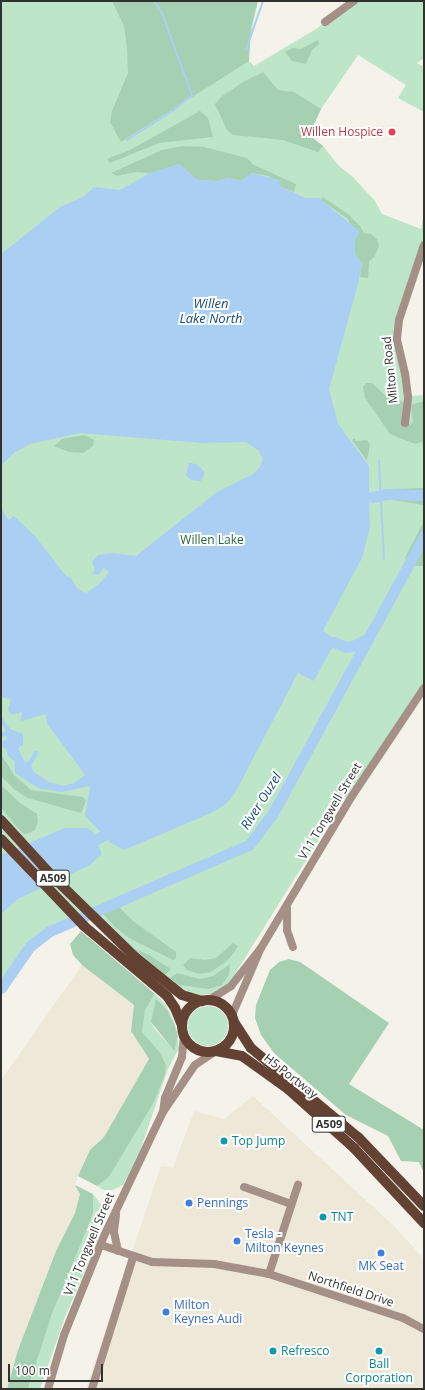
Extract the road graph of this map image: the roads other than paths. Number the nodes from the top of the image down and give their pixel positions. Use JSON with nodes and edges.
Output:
{"nodes":[{"id":1,"x":354,"y":1,"type":"edge"},
{"id":2,"x":325,"y":22,"type":"dead end"},
{"id":3,"x":424,"y":245,"type":"edge"},
{"id":4,"x":405,"y":423,"type":"dead end"},
{"id":5,"x":424,"y":688,"type":"edge"},
{"id":6,"x":1,"y":820,"type":"edge"},
{"id":7,"x":1,"y":838,"type":"edge"},
{"id":8,"x":287,"y":906,"type":"junction"},
{"id":9,"x":293,"y":947,"type":"dead end"},
{"id":10,"x":261,"y":948,"type":"junction"},
{"id":11,"x":157,"y":982,"type":"junction"},
{"id":12,"x":170,"y":993,"type":"junction"},
{"id":13,"x":206,"y":1001,"type":"junction"},
{"id":14,"x":233,"y":1019,"type":"junction"},
{"id":15,"x":183,"y":1029,"type":"junction"},
{"id":16,"x":215,"y":1051,"type":"junction"},
{"id":17,"x":163,"y":1112,"type":"junction"},
{"id":18,"x":298,"y":1185,"type":"dead end"},
{"id":19,"x":244,"y":1187,"type":"dead end"},
{"id":20,"x":291,"y":1204,"type":"junction"},
{"id":21,"x":424,"y":1206,"type":"edge"},
{"id":22,"x":117,"y":1207,"type":"junction"},
{"id":23,"x":424,"y":1223,"type":"edge"},
{"id":24,"x":101,"y":1245,"type":"junction"},
{"id":25,"x":118,"y":1252,"type":"junction"},
{"id":26,"x":133,"y":1257,"type":"junction"},
{"id":27,"x":269,"y":1274,"type":"junction"},
{"id":28,"x":424,"y":1329,"type":"edge"},
{"id":29,"x":48,"y":1389,"type":"edge"},
{"id":30,"x":92,"y":1389,"type":"edge"}],
"edges":[{"from":1,"to":2,"type":"street"},
{"from":3,"to":4,"type":"street","name":"Milton Road"},
{"from":5,"to":8,"type":"street","name":"V11 Tongwell Street"},
{"from":6,"to":11,"type":"main road","number":"A509"},
{"from":7,"to":11,"type":"main road","number":"A509"},
{"from":8,"to":9,"type":"street"},
{"from":8,"to":10,"type":"street","name":"V11 Tongwell Street"},
{"from":10,"to":13,"type":"street","name":"V11 Tongwell Street"},
{"from":10,"to":14,"type":"street","name":"V11 Tongwell Street"},
{"from":11,"to":12,"type":"main road","number":"A509"},
{"from":12,"to":13,"type":"main road","number":"A509"},
{"from":12,"to":15,"type":"main road","number":"A509"},
{"from":13,"to":14,"type":"main road","number":"A509"},
{"from":13,"to":15,"type":"main road"},
{"from":14,"to":16,"type":"main road"},
{"from":14,"to":21,"type":"main road","name":"H5 Portway","number":"A509"},
{"from":15,"to":16,"type":"main road","number":"A509"},
{"from":15,"to":17,"type":"street","name":"V11 Tongwell Street"},
{"from":16,"to":17,"type":"street","name":"V11 Tongwell Street"},
{"from":16,"to":23,"type":"main road","name":"H5 Portway","number":"A509"},
{"from":17,"to":22,"type":"street","name":"V11 Tongwell Street"},
{"from":18,"to":20,"type":"street"},
{"from":19,"to":20,"type":"street"},
{"from":20,"to":27,"type":"street"},
{"from":22,"to":24,"type":"street","name":"V11 Tongwell Street"},
{"from":22,"to":25,"type":"street"},
{"from":24,"to":25,"type":"street","name":"Northfield Drive"},
{"from":24,"to":29,"type":"street","name":"V11 Tongwell Street"},
{"from":25,"to":26,"type":"street","name":"Northfield Drive"},
{"from":26,"to":27,"type":"street","name":"Northfield Drive"},
{"from":26,"to":30,"type":"street"},
{"from":27,"to":28,"type":"street","name":"Northfield Drive"}]}
